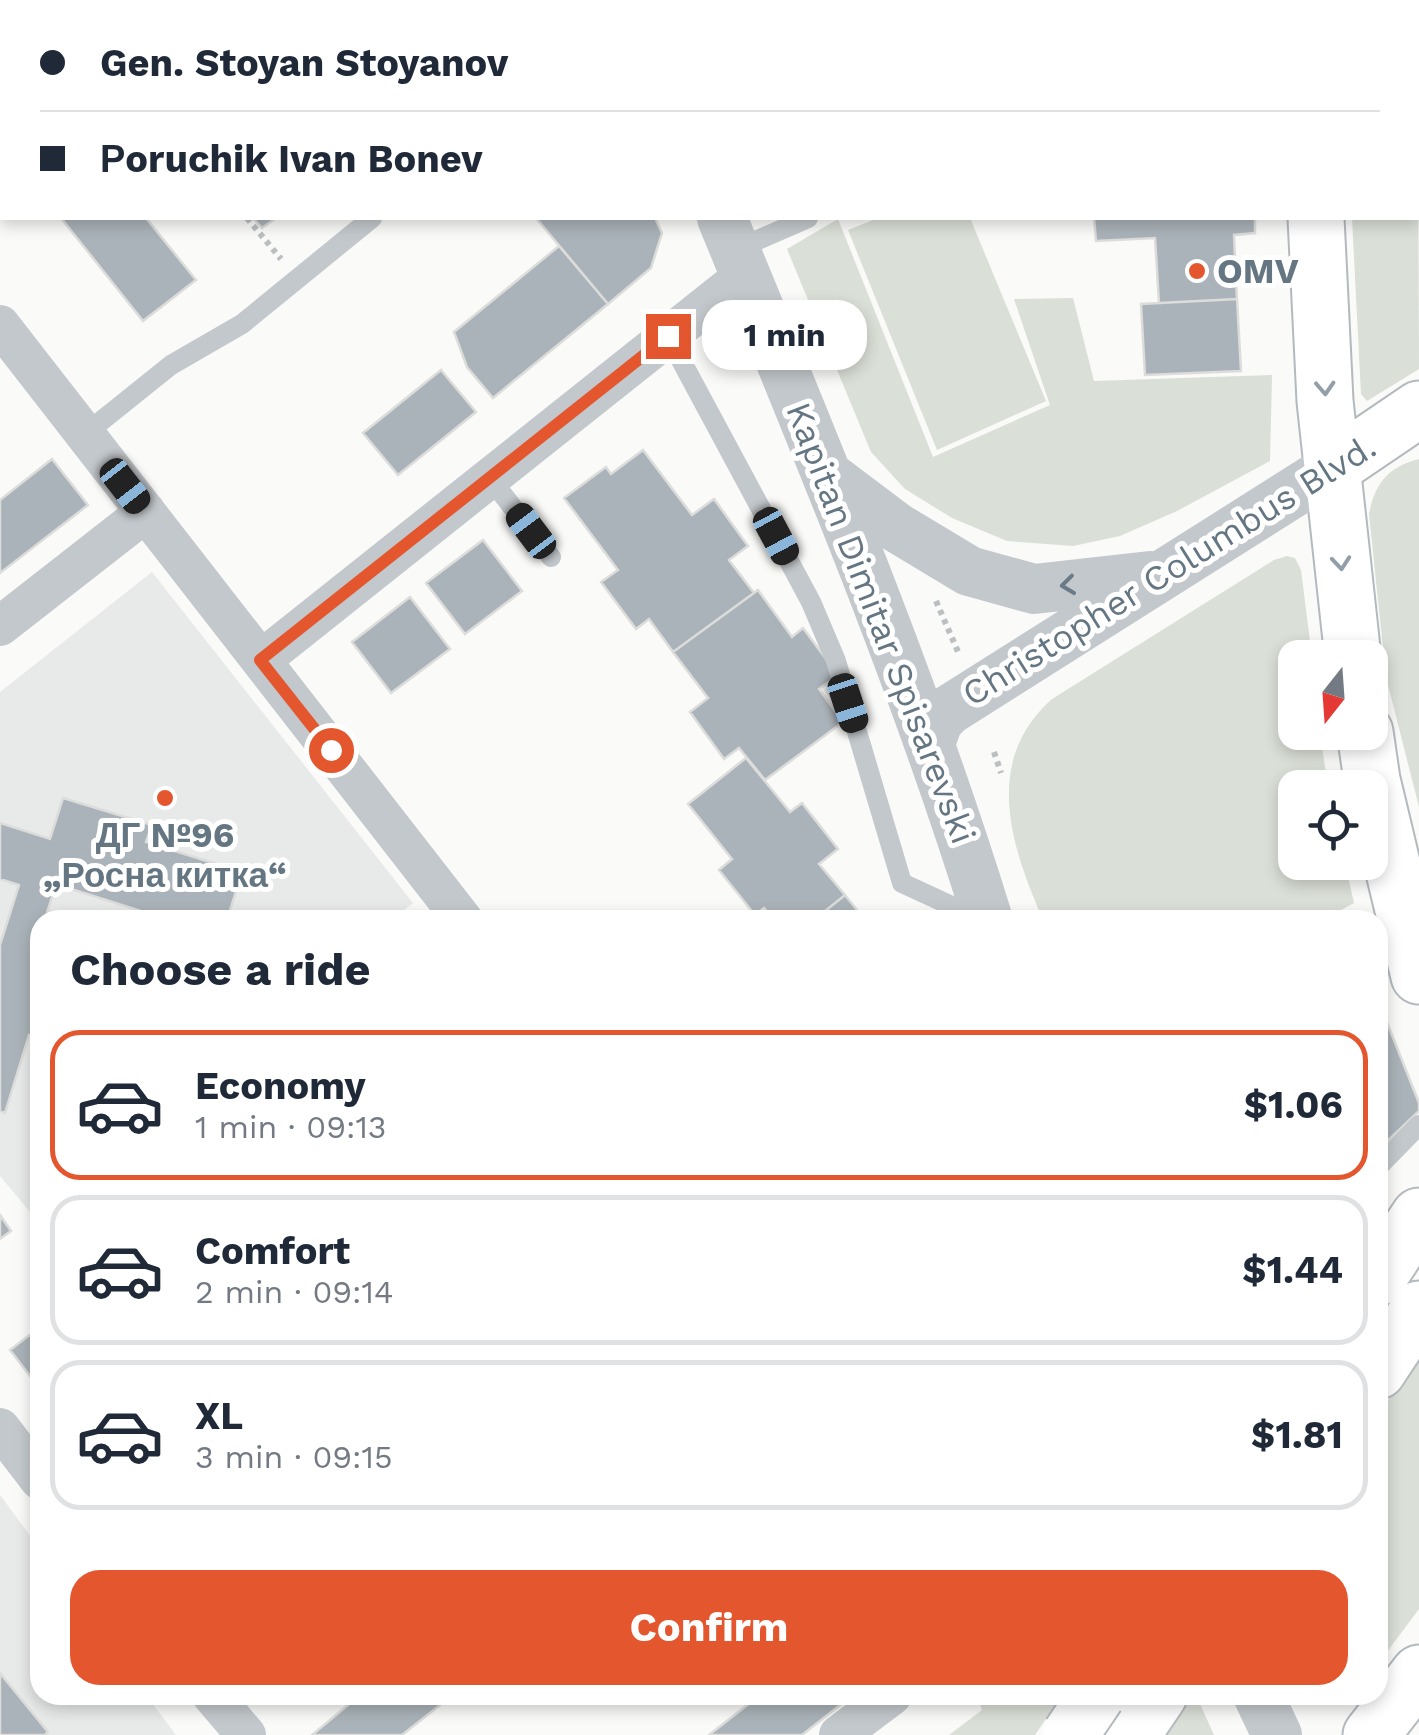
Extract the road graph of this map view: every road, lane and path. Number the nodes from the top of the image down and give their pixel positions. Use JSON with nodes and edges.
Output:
{"nodes":[{"id":1,"x":249,"y":220,"type":"edge"},
{"id":2,"x":370,"y":220,"type":"edge"},
{"id":3,"x":803,"y":220,"type":"edge"},
{"id":4,"x":1316,"y":220,"type":"edge"},
{"id":5,"x":734,"y":248,"type":"edge"},
{"id":6,"x":297,"y":279,"type":"junction"},
{"id":7,"x":0,"y":325,"type":"edge"},
{"id":8,"x":668,"y":336,"type":"junction"},
{"id":9,"x":1419,"y":409,"type":"edge"},
{"id":10,"x":85,"y":434,"type":"junction"},
{"id":11,"x":1374,"y":450,"type":"edge"},
{"id":12,"x":490,"y":478,"type":"junction"},
{"id":13,"x":831,"y":478,"type":"junction"},
{"id":14,"x":146,"y":512,"type":"junction"},
{"id":15,"x":551,"y":557,"type":"dead end"},
{"id":16,"x":1165,"y":574,"type":"junction"},
{"id":17,"x":931,"y":590,"type":"dead end"},
{"id":18,"x":0,"y":626,"type":"edge"},
{"id":19,"x":1355,"y":640,"type":"edge"},
{"id":20,"x":260,"y":660,"type":"junction"},
{"id":21,"x":962,"y":662,"type":"dead end"},
{"id":22,"x":931,"y":741,"type":"junction"},
{"id":23,"x":1367,"y":750,"type":"edge"},
{"id":24,"x":994,"y":752,"type":"dead end"},
{"id":25,"x":1001,"y":773,"type":"dead end"},
{"id":26,"x":455,"y":910,"type":"edge"},
{"id":27,"x":963,"y":910,"type":"edge"},
{"id":28,"x":983,"y":910,"type":"edge"},
{"id":29,"x":1419,"y":976,"type":"edge"},
{"id":30,"x":1419,"y":1125,"type":"edge"},
{"id":31,"x":1388,"y":1157,"type":"edge"},
{"id":32,"x":1419,"y":1216,"type":"edge"},
{"id":33,"x":1388,"y":1263,"type":"edge"},
{"id":34,"x":1419,"y":1309,"type":"edge"},
{"id":35,"x":1388,"y":1356,"type":"edge"},
{"id":36,"x":0,"y":1428,"type":"edge"},
{"id":37,"x":30,"y":1467,"type":"edge"},
{"id":38,"x":1419,"y":1673,"type":"edge"},
{"id":39,"x":220,"y":1705,"type":"edge"},
{"id":40,"x":879,"y":1705,"type":"edge"},
{"id":41,"x":1090,"y":1705,"type":"edge"},
{"id":42,"x":1152,"y":1705,"type":"edge"},
{"id":43,"x":1263,"y":1705,"type":"edge"},
{"id":44,"x":246,"y":1735,"type":"edge"},
{"id":45,"x":839,"y":1735,"type":"edge"},
{"id":46,"x":1070,"y":1735,"type":"edge"},
{"id":47,"x":1132,"y":1735,"type":"edge"},
{"id":48,"x":1277,"y":1735,"type":"edge"},
{"id":49,"x":1371,"y":1735,"type":"edge"}],
"edges":[{"from":1,"to":6,"type":"path"},
{"from":2,"to":6,"type":"lane"},
{"from":3,"to":5,"type":"lane"},
{"from":4,"to":11,"type":"main road","one_way":true},
{"from":5,"to":8,"type":"street"},
{"from":5,"to":13,"type":"street","name":"Kapitan Dimitar Spisarevski"},
{"from":6,"to":10,"type":"lane"},
{"from":7,"to":10,"type":"street"},
{"from":8,"to":12,"type":"street"},
{"from":8,"to":27,"type":"lane"},
{"from":9,"to":11,"type":"main road","name":"Christopher Columbus Blvd."},
{"from":10,"to":14,"type":"street"},
{"from":11,"to":16,"type":"street","name":"Christopher Columbus Blvd."},
{"from":11,"to":19,"type":"main road","one_way":true},
{"from":12,"to":15,"type":"lane"},
{"from":12,"to":20,"type":"street"},
{"from":16,"to":13,"type":"street","one_way":true},
{"from":13,"to":22,"type":"street","name":"Kapitan Dimitar Spisarevski"},
{"from":14,"to":18,"type":"street"},
{"from":14,"to":20,"type":"street"},
{"from":16,"to":22,"type":"street","name":"Christopher Columbus Blvd."},
{"from":17,"to":21,"type":"path"},
{"from":20,"to":26,"type":"street"},
{"from":22,"to":28,"type":"street","name":"Kapitan Dimitar Spisarevski"},
{"from":23,"to":29,"type":"main road"},
{"from":24,"to":25,"type":"path"},
{"from":30,"to":31,"type":"lane"},
{"from":32,"to":33,"type":"main road"},
{"from":34,"to":35,"type":"main road"},
{"from":36,"to":37,"type":"street"},
{"from":38,"to":49,"type":"main road"},
{"from":39,"to":44,"type":"street"},
{"from":40,"to":45,"type":"street"},
{"from":41,"to":46,"type":"main road","bridge":true},
{"from":42,"to":47,"type":"main road"},
{"from":43,"to":48,"type":"street"}]}
